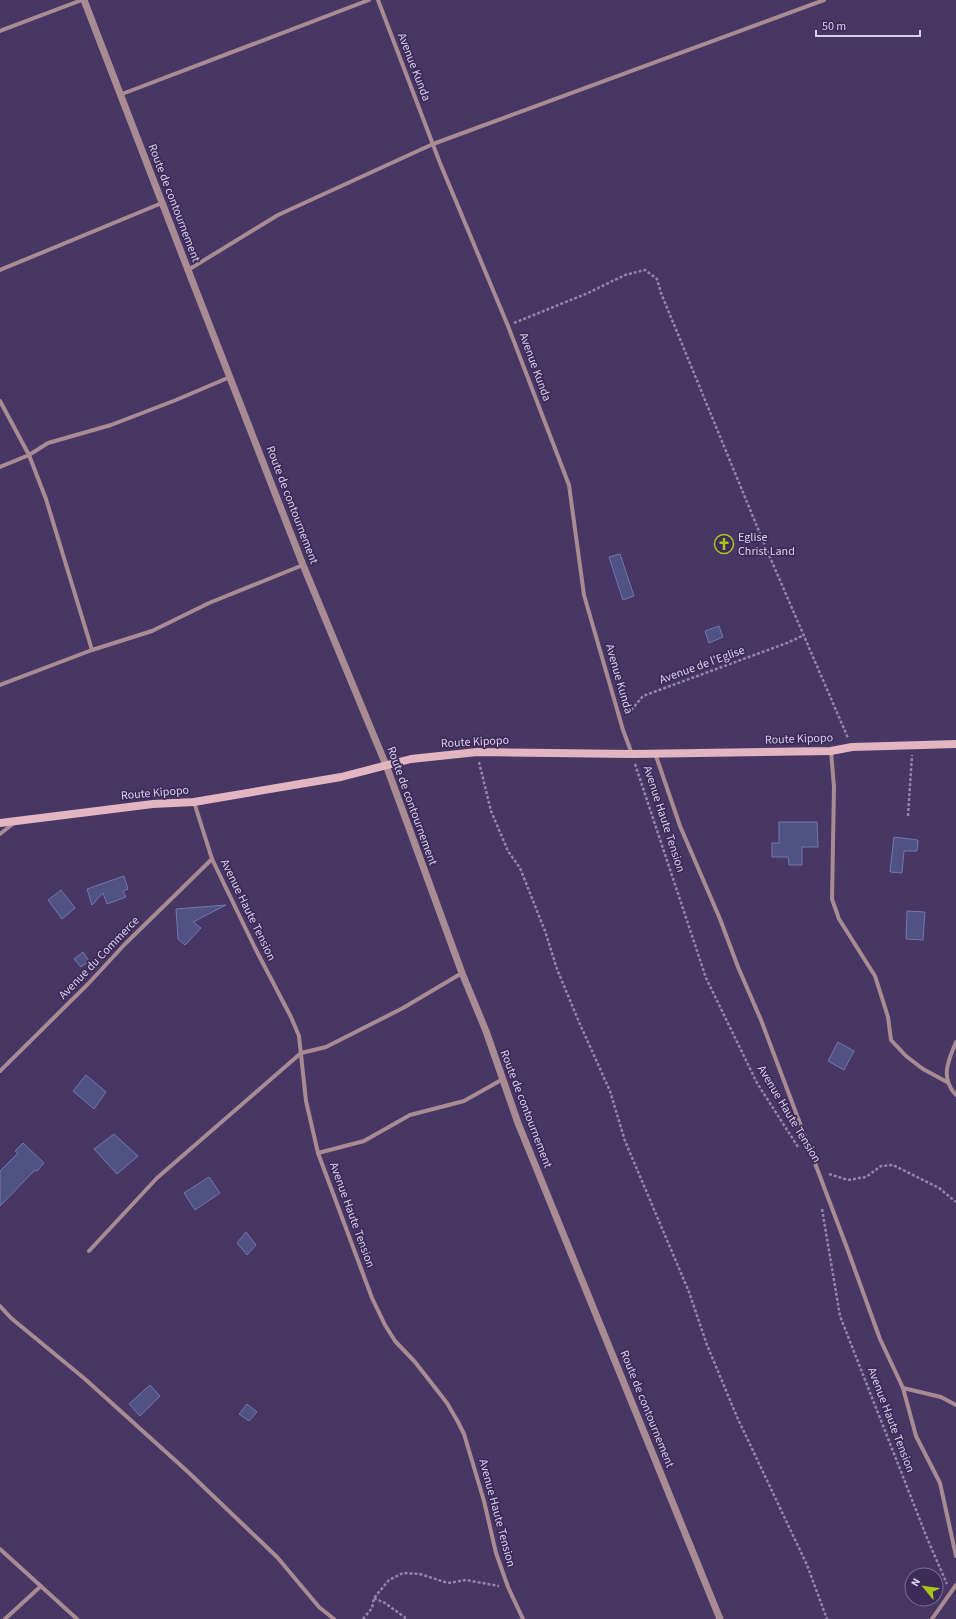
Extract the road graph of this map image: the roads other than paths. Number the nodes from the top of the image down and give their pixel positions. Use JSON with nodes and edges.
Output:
{"nodes":[{"id":1,"x":83,"y":0,"type":"edge"},
{"id":2,"x":369,"y":0,"type":"edge"},
{"id":3,"x":378,"y":0,"type":"edge"},
{"id":4,"x":824,"y":0,"type":"edge"},
{"id":5,"x":0,"y":31,"type":"edge"},
{"id":6,"x":122,"y":94,"type":"junction"},
{"id":7,"x":433,"y":144,"type":"junction"},
{"id":8,"x":162,"y":203,"type":"junction"},
{"id":9,"x":0,"y":270,"type":"edge"},
{"id":10,"x":188,"y":270,"type":"junction"},
{"id":11,"x":230,"y":376,"type":"junction"},
{"id":12,"x":0,"y":401,"type":"edge"},
{"id":13,"x":29,"y":455,"type":"junction"},
{"id":14,"x":0,"y":467,"type":"edge"},
{"id":15,"x":303,"y":564,"type":"junction"},
{"id":16,"x":92,"y":650,"type":"junction"},
{"id":17,"x":0,"y":685,"type":"edge"},
{"id":18,"x":956,"y":744,"type":"edge"},
{"id":19,"x":831,"y":751,"type":"junction"},
{"id":20,"x":655,"y":753,"type":"junction"},
{"id":21,"x":632,"y":754,"type":"junction"},
{"id":22,"x":386,"y":765,"type":"junction"},
{"id":23,"x":194,"y":802,"type":"junction"},
{"id":24,"x":16,"y":822,"type":"junction"},
{"id":25,"x":0,"y":823,"type":"edge"},
{"id":26,"x":0,"y":834,"type":"edge"},
{"id":27,"x":212,"y":859,"type":"junction"},
{"id":28,"x":462,"y":973,"type":"junction"},
{"id":29,"x":956,"y":1042,"type":"edge"},
{"id":30,"x":301,"y":1053,"type":"junction"},
{"id":31,"x":0,"y":1071,"type":"edge"},
{"id":32,"x":503,"y":1079,"type":"junction"},
{"id":33,"x":947,"y":1082,"type":"junction"},
{"id":34,"x":956,"y":1095,"type":"edge"},
{"id":35,"x":318,"y":1153,"type":"junction"},
{"id":36,"x":89,"y":1251,"type":"dead end"},
{"id":37,"x":0,"y":1306,"type":"edge"},
{"id":38,"x":903,"y":1388,"type":"junction"},
{"id":39,"x":956,"y":1404,"type":"edge"},
{"id":40,"x":0,"y":1549,"type":"edge"},
{"id":41,"x":956,"y":1556,"type":"edge"},
{"id":42,"x":956,"y":1585,"type":"edge"},
{"id":43,"x":41,"y":1586,"type":"junction"},
{"id":44,"x":5,"y":1619,"type":"edge"},
{"id":45,"x":77,"y":1619,"type":"edge"},
{"id":46,"x":334,"y":1619,"type":"edge"},
{"id":47,"x":523,"y":1619,"type":"edge"},
{"id":48,"x":720,"y":1619,"type":"edge"},
{"id":49,"x":932,"y":1619,"type":"edge"}],
"edges":[{"from":1,"to":5,"type":"street"},
{"from":1,"to":6,"type":"street","name":"Route de contournement"},
{"from":2,"to":6,"type":"street"},
{"from":3,"to":7,"type":"street","name":"Avenue Kunda"},
{"from":4,"to":7,"type":"street"},
{"from":6,"to":8,"type":"street","name":"Route de contournement"},
{"from":7,"to":10,"type":"street"},
{"from":7,"to":21,"type":"street","name":"Avenue Kunda"},
{"from":8,"to":9,"type":"street"},
{"from":8,"to":10,"type":"street","name":"Route de contournement"},
{"from":10,"to":11,"type":"street","name":"Route de contournement"},
{"from":11,"to":13,"type":"street"},
{"from":11,"to":15,"type":"street","name":"Route de contournement"},
{"from":12,"to":13,"type":"street"},
{"from":13,"to":14,"type":"street"},
{"from":13,"to":16,"type":"street"},
{"from":15,"to":16,"type":"street"},
{"from":15,"to":22,"type":"street","name":"Route de contournement"},
{"from":16,"to":17,"type":"street"},
{"from":18,"to":19,"type":"main road","name":"Route Kipopo"},
{"from":19,"to":20,"type":"main road","name":"Route Kipopo"},
{"from":19,"to":33,"type":"street"},
{"from":20,"to":21,"type":"main road","name":"Route Kipopo"},
{"from":20,"to":38,"type":"street"},
{"from":21,"to":22,"type":"main road","name":"Route Kipopo"},
{"from":22,"to":23,"type":"main road","name":"Route Kipopo"},
{"from":22,"to":28,"type":"street","name":"Route de contournement"},
{"from":23,"to":24,"type":"main road","name":"Route Kipopo"},
{"from":23,"to":27,"type":"street","name":"Avenue Haute Tension"},
{"from":24,"to":25,"type":"main road","name":"Route Kipopo"},
{"from":24,"to":26,"type":"street"},
{"from":27,"to":30,"type":"street","name":"Avenue Haute Tension"},
{"from":27,"to":31,"type":"street","name":"Avenue du Commerce"},
{"from":28,"to":30,"type":"street"},
{"from":28,"to":32,"type":"street","name":"Route de contournement"},
{"from":29,"to":33,"type":"street"},
{"from":30,"to":35,"type":"street","name":"Avenue Haute Tension"},
{"from":30,"to":36,"type":"street"},
{"from":32,"to":35,"type":"street"},
{"from":32,"to":48,"type":"street","name":"Route de contournement"},
{"from":33,"to":34,"type":"street"},
{"from":35,"to":47,"type":"street","name":"Avenue Haute Tension"},
{"from":37,"to":46,"type":"street"},
{"from":38,"to":39,"type":"street"},
{"from":38,"to":41,"type":"street"},
{"from":40,"to":43,"type":"street"},
{"from":42,"to":49,"type":"street"},
{"from":43,"to":44,"type":"street"},
{"from":43,"to":45,"type":"street"}]}
